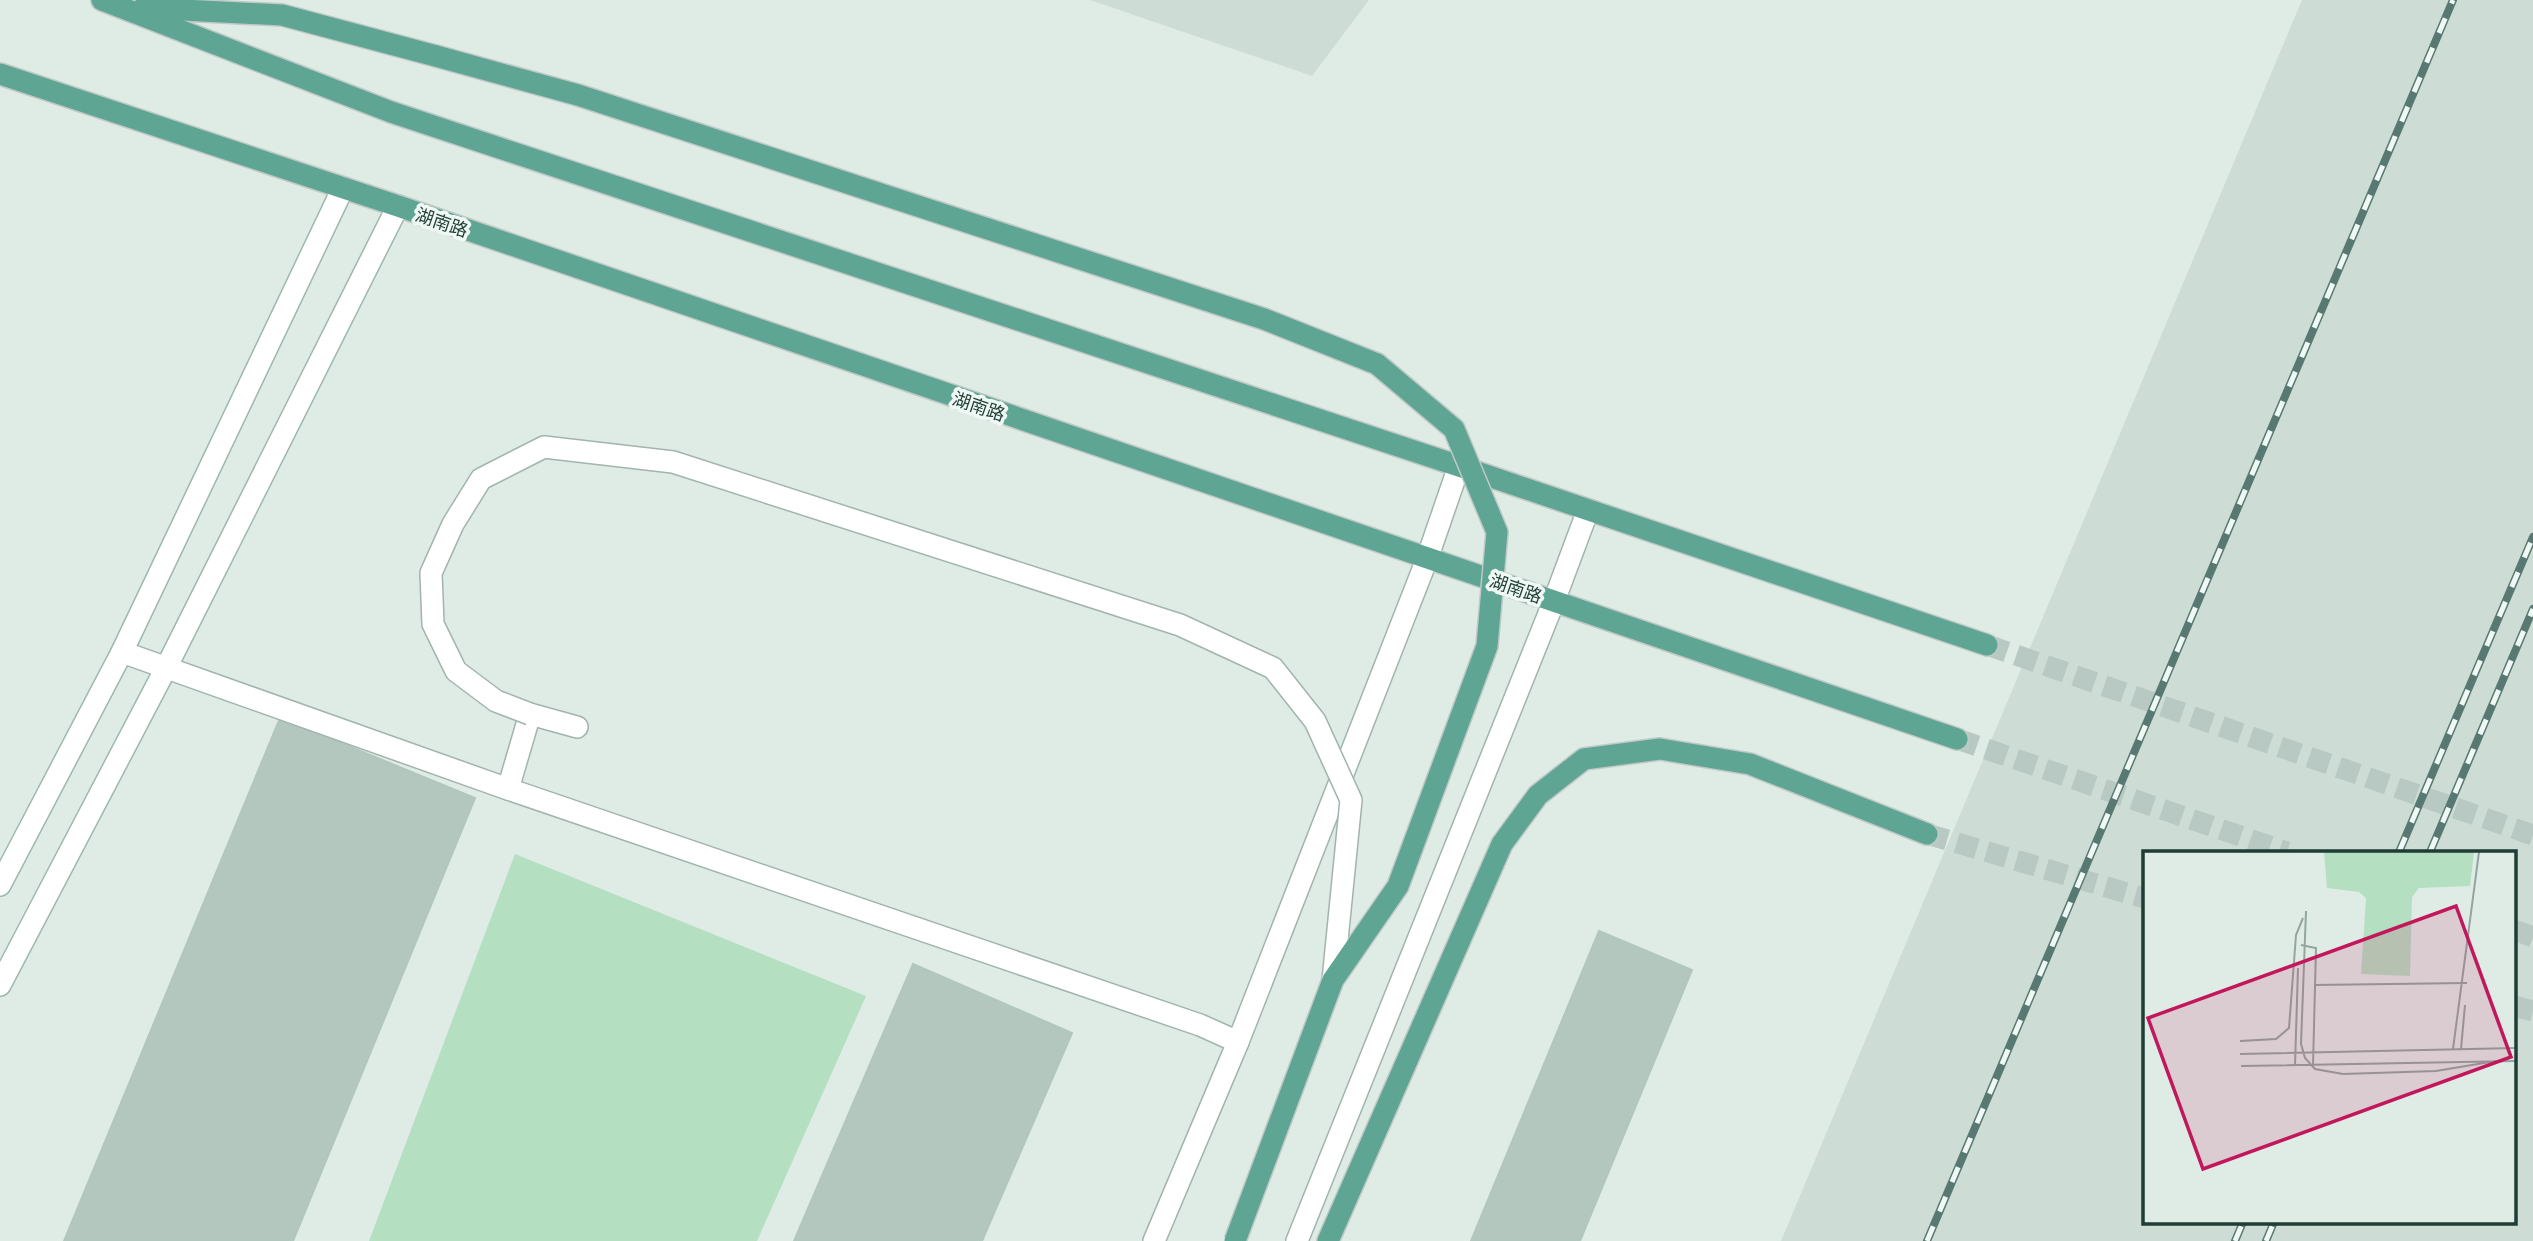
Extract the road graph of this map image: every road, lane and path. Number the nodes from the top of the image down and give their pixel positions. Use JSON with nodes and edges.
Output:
{"nodes":[{"id":1,"x":102,"y":0,"type":"edge"},
{"id":2,"x":122,"y":7,"type":"junction"},
{"id":3,"x":0,"y":74,"type":"edge"},
{"id":4,"x":342,"y":188,"type":"junction"},
{"id":5,"x":398,"y":206,"type":"junction"},
{"id":6,"x":1459,"y":466,"type":"junction"},
{"id":7,"x":1588,"y":510,"type":"junction"},
{"id":8,"x":1427,"y":559,"type":"junction"},
{"id":9,"x":1553,"y":601,"type":"junction"},
{"id":10,"x":1987,"y":645,"type":"tunnel mouth"},
{"id":11,"x":122,"y":652,"type":"junction"},
{"id":12,"x":166,"y":668,"type":"junction"},
{"id":13,"x":530,"y":714,"type":"junction"},
{"id":14,"x":577,"y":727,"type":"dead end"},
{"id":15,"x":1957,"y":739,"type":"tunnel mouth"},
{"id":16,"x":508,"y":789,"type":"junction"},
{"id":17,"x":1927,"y":834,"type":"tunnel mouth"},
{"id":18,"x":0,"y":884,"type":"edge"},
{"id":19,"x":1333,"y":980,"type":"junction"},
{"id":20,"x":0,"y":985,"type":"edge"},
{"id":21,"x":1238,"y":1042,"type":"junction"},
{"id":22,"x":1154,"y":1241,"type":"edge"},
{"id":23,"x":1235,"y":1241,"type":"edge"},
{"id":24,"x":1297,"y":1241,"type":"edge"},
{"id":25,"x":1328,"y":1241,"type":"edge"}],
"edges":[{"from":1,"to":2,"type":"main road"},
{"from":2,"to":6,"type":"main road"},
{"from":2,"to":19,"type":"main road","bridge":true},
{"from":3,"to":4,"type":"main road","name":"湖南路"},
{"from":4,"to":5,"type":"main road","name":"湖南路"},
{"from":4,"to":11,"type":"street"},
{"from":5,"to":8,"type":"main road","name":"湖南路"},
{"from":5,"to":12,"type":"street"},
{"from":6,"to":7,"type":"main road"},
{"from":6,"to":8,"type":"street"},
{"from":7,"to":9,"type":"street"},
{"from":7,"to":10,"type":"main road"},
{"from":8,"to":9,"type":"main road","name":"湖南路"},
{"from":8,"to":21,"type":"street"},
{"from":9,"to":15,"type":"main road","name":"湖南路"},
{"from":9,"to":24,"type":"street"},
{"from":11,"to":12,"type":"street"},
{"from":11,"to":18,"type":"street"},
{"from":12,"to":16,"type":"street"},
{"from":12,"to":20,"type":"street"},
{"from":13,"to":14,"type":"street"},
{"from":13,"to":16,"type":"street"},
{"from":13,"to":19,"type":"street","bridge":true},
{"from":16,"to":21,"type":"street"},
{"from":17,"to":25,"type":"main road"},
{"from":19,"to":23,"type":"main road","bridge":true},
{"from":21,"to":22,"type":"street"}]}
